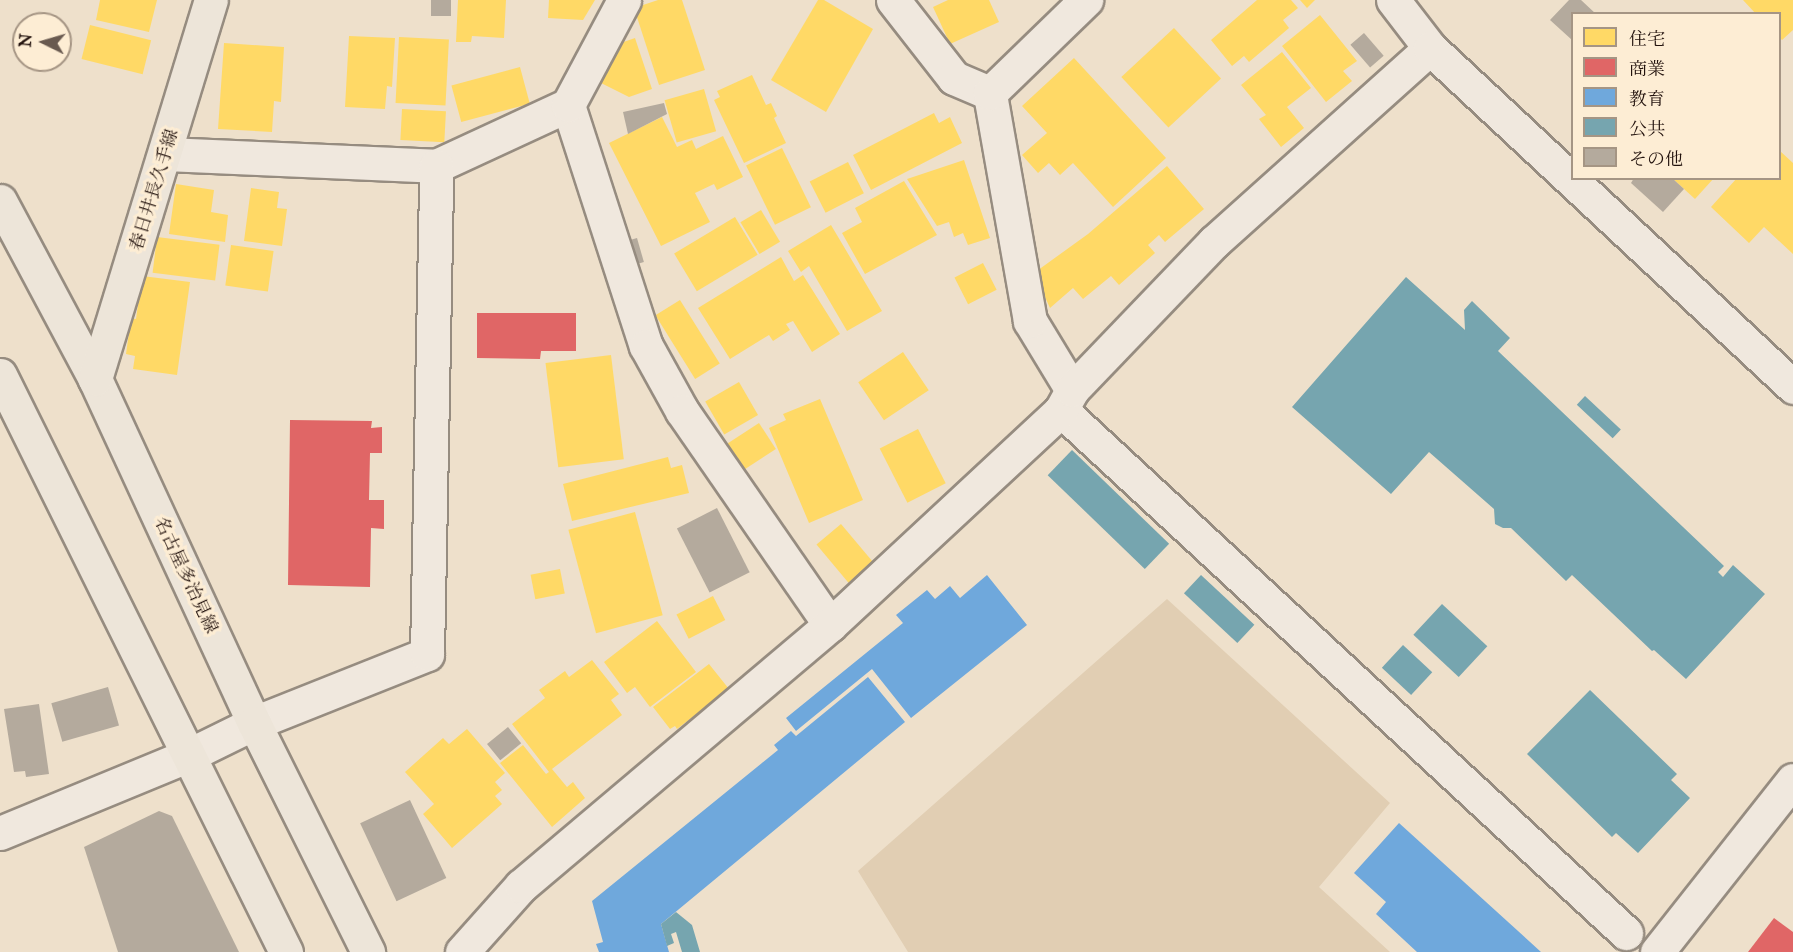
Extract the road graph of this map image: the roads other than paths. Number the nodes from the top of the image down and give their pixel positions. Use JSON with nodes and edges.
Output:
{"nodes":[{"id":1,"x":211,"y":0,"type":"edge"},
{"id":2,"x":624,"y":0,"type":"edge"},
{"id":3,"x":893,"y":0,"type":"edge"},
{"id":4,"x":1086,"y":0,"type":"edge"},
{"id":5,"x":1393,"y":0,"type":"edge"},
{"id":6,"x":1430,"y":48,"type":"junction"},
{"id":7,"x":990,"y":93,"type":"junction"},
{"id":8,"x":568,"y":105,"type":"junction"},
{"id":9,"x":165,"y":154,"type":"junction"},
{"id":10,"x":436,"y":166,"type":"junction"},
{"id":11,"x":1571,"y":180,"type":"edge"},
{"id":12,"x":1571,"y":180,"type":"edge"},
{"id":13,"x":0,"y":201,"type":"edge"},
{"id":14,"x":0,"y":375,"type":"edge"},
{"id":15,"x":95,"y":379,"type":"junction"},
{"id":16,"x":1793,"y":387,"type":"edge"},
{"id":17,"x":1066,"y":400,"type":"junction"},
{"id":18,"x":830,"y":625,"type":"junction"},
{"id":19,"x":254,"y":723,"type":"junction"},
{"id":20,"x":189,"y":755,"type":"junction"},
{"id":21,"x":1793,"y":780,"type":"edge"},
{"id":22,"x":0,"y":833,"type":"edge"},
{"id":23,"x":1626,"y":933,"type":"dead end"},
{"id":24,"x":286,"y":952,"type":"edge"},
{"id":25,"x":368,"y":952,"type":"edge"},
{"id":26,"x":462,"y":952,"type":"edge"},
{"id":27,"x":1657,"y":952,"type":"edge"}],
"edges":[{"from":1,"to":9,"type":"main road","name":"春日井長久手線"},
{"from":2,"to":8,"type":"street"},
{"from":3,"to":7,"type":"street"},
{"from":4,"to":7,"type":"street"},
{"from":5,"to":6,"type":"street"},
{"from":6,"to":12,"type":"street"},
{"from":6,"to":17,"type":"street"},
{"from":7,"to":17,"type":"street"},
{"from":8,"to":10,"type":"street"},
{"from":8,"to":18,"type":"street"},
{"from":9,"to":10,"type":"street"},
{"from":9,"to":15,"type":"main road","name":"春日井長久手線"},
{"from":10,"to":19,"type":"street"},
{"from":11,"to":16,"type":"street"},
{"from":13,"to":15,"type":"main road","name":"名古屋多治見線"},
{"from":14,"to":20,"type":"main road"},
{"from":15,"to":19,"type":"main road","name":"名古屋多治見線"},
{"from":17,"to":18,"type":"street"},
{"from":17,"to":23,"type":"street"},
{"from":18,"to":26,"type":"street"},
{"from":19,"to":20,"type":"street"},
{"from":19,"to":25,"type":"main road","name":"名古屋多治見線"},
{"from":20,"to":22,"type":"street"},
{"from":20,"to":24,"type":"main road"},
{"from":21,"to":27,"type":"street"}]}
